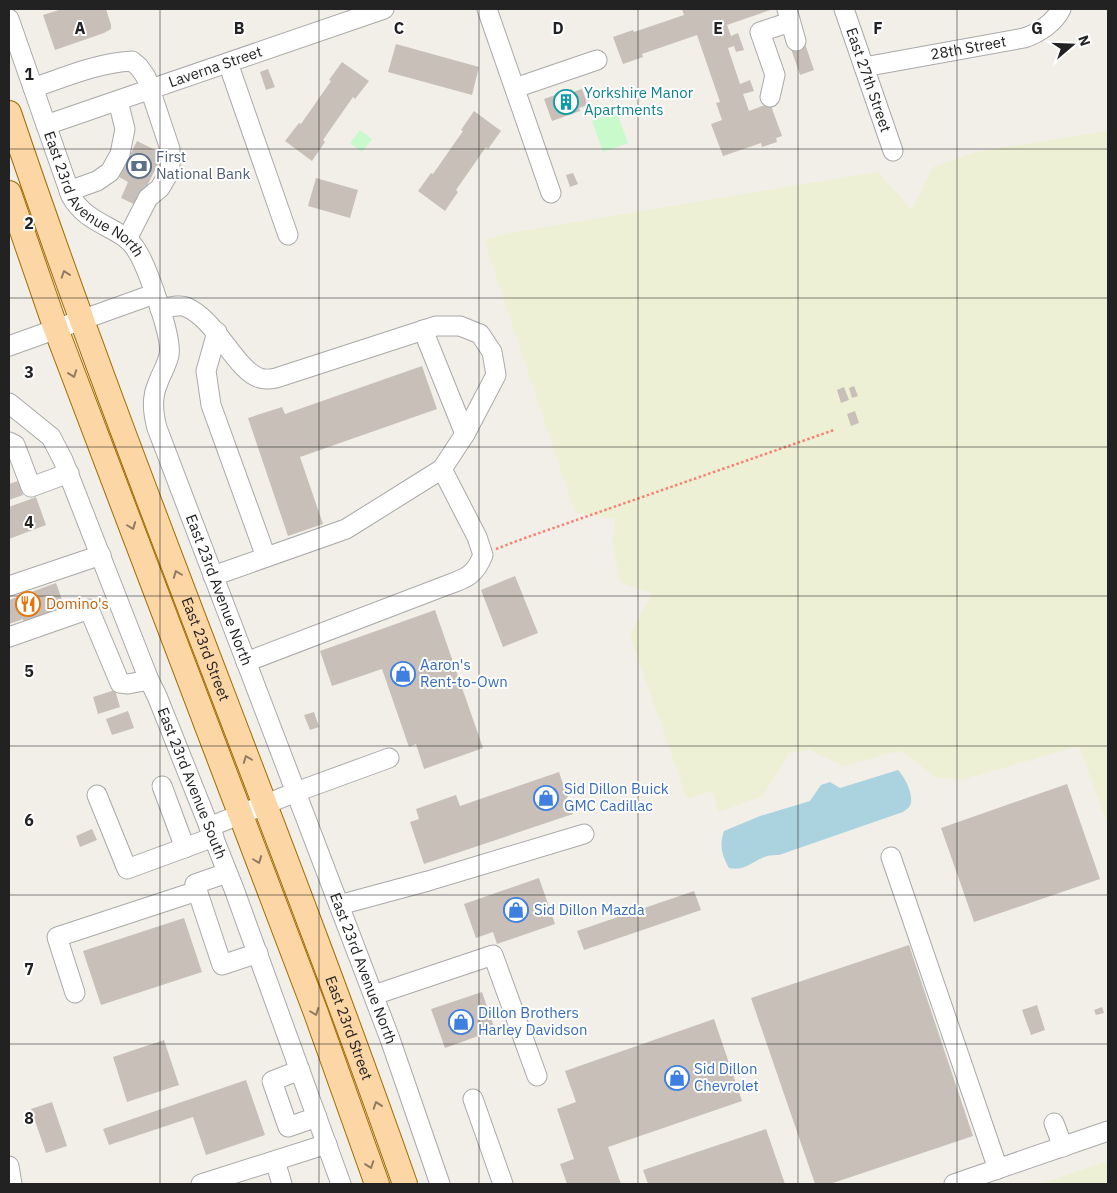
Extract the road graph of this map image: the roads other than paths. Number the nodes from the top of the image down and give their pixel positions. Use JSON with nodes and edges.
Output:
{"nodes":[{"id":1,"x":384,"y":9,"type":"edge"},
{"id":2,"x":487,"y":9,"type":"edge"},
{"id":3,"x":844,"y":9,"type":"edge"},
{"id":4,"x":1062,"y":9,"type":"edge"},
{"id":5,"x":788,"y":16,"type":"edge"},
{"id":6,"x":9,"y":19,"type":"edge"},
{"id":7,"x":796,"y":41,"type":"dead end"},
{"id":8,"x":597,"y":60,"type":"dead end"},
{"id":9,"x":228,"y":63,"type":"junction"},
{"id":10,"x":864,"y":67,"type":"junction"},
{"id":11,"x":33,"y":88,"type":"junction"},
{"id":12,"x":515,"y":88,"type":"junction"},
{"id":13,"x":151,"y":89,"type":"junction"},
{"id":14,"x":770,"y":97,"type":"dead end"},
{"id":15,"x":118,"y":100,"type":"junction"},
{"id":16,"x":9,"y":113,"type":"edge"},
{"id":17,"x":46,"y":125,"type":"junction"},
{"id":18,"x":893,"y":151,"type":"dead end"},
{"id":19,"x":69,"y":191,"type":"junction"},
{"id":20,"x":9,"y":193,"type":"edge"},
{"id":21,"x":552,"y":193,"type":"dead end"},
{"id":22,"x":288,"y":235,"type":"dead end"},
{"id":23,"x":127,"y":239,"type":"junction"},
{"id":24,"x":157,"y":302,"type":"junction"},
{"id":25,"x":81,"y":320,"type":"junction"},
{"id":26,"x":56,"y":329,"type":"junction"},
{"id":27,"x":423,"y":330,"type":"junction"},
{"id":28,"x":217,"y":332,"type":"junction"},
{"id":29,"x":9,"y":346,"type":"edge"},
{"id":30,"x":12,"y":409,"type":"edge"},
{"id":31,"x":465,"y":434,"type":"junction"},
{"id":32,"x":9,"y":442,"type":"edge"},
{"id":33,"x":442,"y":469,"type":"junction"},
{"id":34,"x":69,"y":473,"type":"junction"},
{"id":35,"x":101,"y":555,"type":"junction"},
{"id":36,"x":266,"y":558,"type":"junction"},
{"id":37,"x":214,"y":576,"type":"junction"},
{"id":38,"x":9,"y":586,"type":"edge"},
{"id":39,"x":9,"y":637,"type":"edge"},
{"id":40,"x":246,"y":662,"type":"junction"},
{"id":41,"x":149,"y":680,"type":"junction"},
{"id":42,"x":389,"y":758,"type":"dead end"},
{"id":43,"x":162,"y":786,"type":"dead end"},
{"id":44,"x":296,"y":792,"type":"junction"},
{"id":45,"x":97,"y":794,"type":"dead end"},
{"id":46,"x":264,"y":805,"type":"junction"},
{"id":47,"x":241,"y":814,"type":"junction"},
{"id":48,"x":211,"y":832,"type":"junction"},
{"id":49,"x":584,"y":834,"type":"dead end"},
{"id":50,"x":185,"y":848,"type":"junction"},
{"id":51,"x":891,"y":857,"type":"dead end"},
{"id":52,"x":227,"y":873,"type":"junction"},
{"id":53,"x":197,"y":890,"type":"junction"},
{"id":54,"x":339,"y":905,"type":"junction"},
{"id":55,"x":258,"y":953,"type":"junction"},
{"id":56,"x":75,"y":993,"type":"dead end"},
{"id":57,"x":374,"y":995,"type":"junction"},
{"id":58,"x":300,"y":1070,"type":"junction"},
{"id":59,"x":537,"y":1076,"type":"dead end"},
{"id":60,"x":473,"y":1099,"type":"dead end"},
{"id":61,"x":317,"y":1117,"type":"junction"},
{"id":62,"x":1054,"y":1123,"type":"dead end"},
{"id":63,"x":1108,"y":1131,"type":"edge"},
{"id":64,"x":327,"y":1144,"type":"junction"},
{"id":65,"x":1063,"y":1146,"type":"junction"},
{"id":66,"x":274,"y":1160,"type":"junction"},
{"id":67,"x":9,"y":1166,"type":"edge"},
{"id":68,"x":998,"y":1169,"type":"junction"},
{"id":69,"x":12,"y":1184,"type":"edge"},
{"id":70,"x":201,"y":1184,"type":"edge"},
{"id":71,"x":282,"y":1184,"type":"edge"},
{"id":72,"x":341,"y":1184,"type":"edge"},
{"id":73,"x":377,"y":1184,"type":"edge"},
{"id":74,"x":405,"y":1184,"type":"edge"},
{"id":75,"x":440,"y":1184,"type":"edge"},
{"id":76,"x":503,"y":1184,"type":"edge"},
{"id":77,"x":954,"y":1184,"type":"edge"}],
"edges":[{"from":1,"to":9,"type":"street","name":"Laverna Street"},
{"from":2,"to":12,"type":"street"},
{"from":3,"to":10,"type":"street","name":"East 27th Street"},
{"from":4,"to":10,"type":"street","name":"28th Street"},
{"from":5,"to":7,"type":"street"},
{"from":5,"to":14,"type":"street"},
{"from":6,"to":11,"type":"street","name":"East 23rd Avenue North"},
{"from":8,"to":12,"type":"street"},
{"from":9,"to":13,"type":"street","name":"Laverna Street"},
{"from":9,"to":22,"type":"street"},
{"from":10,"to":18,"type":"street","name":"East 27th Street"},
{"from":11,"to":13,"type":"street"},
{"from":11,"to":17,"type":"street","name":"East 23rd Avenue North"},
{"from":12,"to":21,"type":"street"},
{"from":13,"to":15,"type":"street","name":"Laverna Street"},
{"from":13,"to":23,"type":"street"},
{"from":15,"to":17,"type":"street","name":"Laverna Street"},
{"from":15,"to":19,"type":"street"},
{"from":25,"to":16,"type":"main road","name":"East 23rd Street","one_way":true},
{"from":17,"to":19,"type":"street","name":"East 23rd Avenue North"},
{"from":19,"to":23,"type":"street","name":"East 23rd Avenue North"},
{"from":20,"to":26,"type":"main road","name":"East 23rd Street"},
{"from":23,"to":24,"type":"street","name":"East 23rd Avenue North"},
{"from":24,"to":25,"type":"street"},
{"from":24,"to":28,"type":"street"},
{"from":24,"to":37,"type":"street","name":"East 23rd Avenue North"},
{"from":25,"to":26,"type":"street"},
{"from":46,"to":25,"type":"main road","name":"East 23rd Street","one_way":true},
{"from":26,"to":29,"type":"street"},
{"from":26,"to":47,"type":"main road","name":"East 23rd Street","one_way":true},
{"from":27,"to":28,"type":"street"},
{"from":27,"to":31,"type":"street"},
{"from":27,"to":31,"type":"street"},
{"from":28,"to":36,"type":"street"},
{"from":30,"to":34,"type":"street","name":"East 23rd Avenue South"},
{"from":31,"to":33,"type":"street"},
{"from":32,"to":34,"type":"street"},
{"from":33,"to":36,"type":"street"},
{"from":33,"to":40,"type":"street"},
{"from":34,"to":35,"type":"street","name":"East 23rd Avenue South"},
{"from":35,"to":38,"type":"street"},
{"from":35,"to":41,"type":"street","name":"East 23rd Avenue South"},
{"from":36,"to":37,"type":"street"},
{"from":37,"to":40,"type":"street","name":"East 23rd Avenue North"},
{"from":39,"to":41,"type":"street"},
{"from":40,"to":44,"type":"street","name":"East 23rd Avenue North"},
{"from":41,"to":48,"type":"street","name":"East 23rd Avenue South"},
{"from":42,"to":44,"type":"street"},
{"from":43,"to":50,"type":"street"},
{"from":44,"to":46,"type":"street"},
{"from":44,"to":54,"type":"street","name":"East 23rd Avenue North"},
{"from":45,"to":50,"type":"street"},
{"from":46,"to":47,"type":"street"},
{"from":74,"to":46,"type":"main road","name":"East 23rd Street","one_way":true},
{"from":47,"to":48,"type":"street"},
{"from":47,"to":73,"type":"main road","name":"East 23rd Street","one_way":true},
{"from":48,"to":50,"type":"street"},
{"from":48,"to":52,"type":"street","name":"East 23rd Avenue South"},
{"from":49,"to":54,"type":"street"},
{"from":51,"to":68,"type":"street"},
{"from":52,"to":53,"type":"street"},
{"from":52,"to":55,"type":"street","name":"East 23rd Avenue South"},
{"from":53,"to":55,"type":"street"},
{"from":53,"to":56,"type":"street"},
{"from":54,"to":57,"type":"street","name":"East 23rd Avenue North"},
{"from":55,"to":58,"type":"street","name":"East 23rd Avenue South"},
{"from":57,"to":59,"type":"street"},
{"from":57,"to":75,"type":"street","name":"East 23rd Avenue North"},
{"from":58,"to":61,"type":"street","name":"East 23rd Avenue South"},
{"from":58,"to":61,"type":"street"},
{"from":60,"to":76,"type":"street"},
{"from":61,"to":64,"type":"street","name":"East 23rd Avenue South"},
{"from":62,"to":65,"type":"street"},
{"from":63,"to":65,"type":"street"},
{"from":64,"to":66,"type":"street"},
{"from":64,"to":72,"type":"street","name":"East 23rd Avenue South"},
{"from":65,"to":68,"type":"street"},
{"from":66,"to":70,"type":"street"},
{"from":66,"to":71,"type":"street"},
{"from":67,"to":69,"type":"street"},
{"from":68,"to":77,"type":"street"}]}
